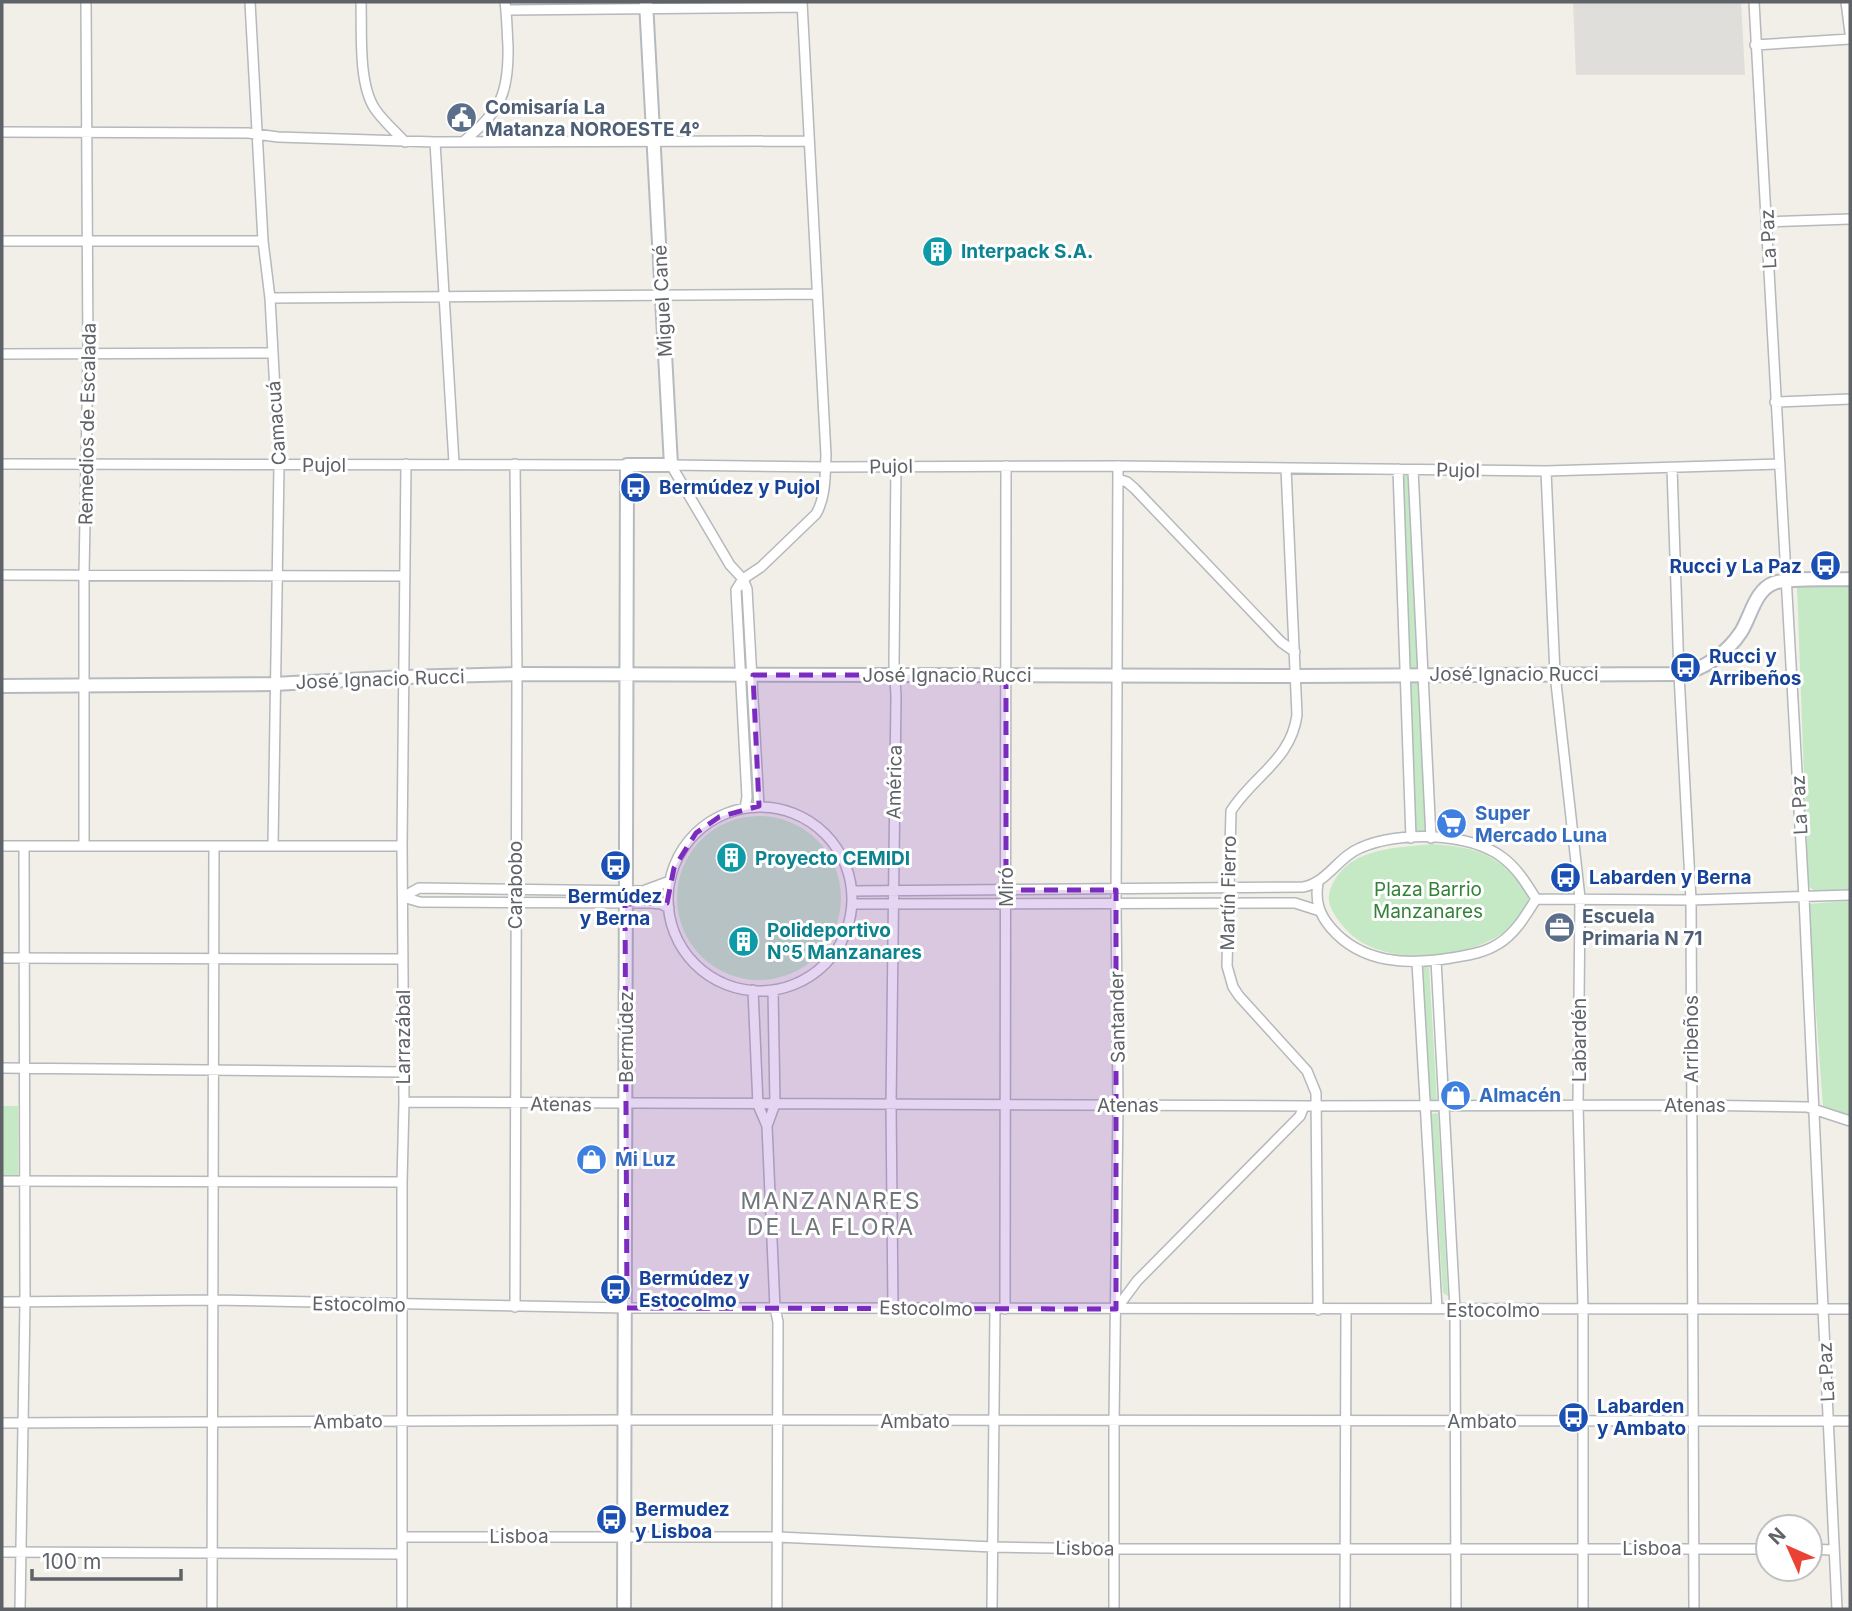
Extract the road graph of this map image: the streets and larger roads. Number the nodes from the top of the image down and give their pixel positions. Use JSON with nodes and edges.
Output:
{"nodes":[{"id":1,"x":86,"y":2,"type":"edge"},
{"id":2,"x":250,"y":2,"type":"edge"},
{"id":3,"x":361,"y":2,"type":"edge"},
{"id":4,"x":1754,"y":2,"type":"edge"},
{"id":5,"x":1846,"y":2,"type":"edge"},
{"id":6,"x":802,"y":4,"type":"edge"},
{"id":7,"x":646,"y":5,"type":"edge"},
{"id":8,"x":506,"y":6,"type":"edge"},
{"id":9,"x":1850,"y":33,"type":"edge"},
{"id":10,"x":1850,"y":39,"type":"edge"},
{"id":11,"x":1755,"y":45,"type":"junction"},
{"id":12,"x":2,"y":132,"type":"edge"},
{"id":13,"x":87,"y":132,"type":"junction"},
{"id":14,"x":259,"y":135,"type":"junction"},
{"id":15,"x":653,"y":141,"type":"junction"},
{"id":16,"x":809,"y":141,"type":"junction"},
{"id":17,"x":405,"y":142,"type":"junction"},
{"id":18,"x":435,"y":142,"type":"junction"},
{"id":19,"x":463,"y":142,"type":"junction"},
{"id":20,"x":1850,"y":219,"type":"edge"},
{"id":21,"x":1768,"y":222,"type":"junction"},
{"id":22,"x":2,"y":241,"type":"edge"},
{"id":23,"x":263,"y":241,"type":"junction"},
{"id":24,"x":88,"y":242,"type":"junction"},
{"id":25,"x":816,"y":294,"type":"junction"},
{"id":26,"x":445,"y":296,"type":"junction"},
{"id":27,"x":662,"y":297,"type":"junction"},
{"id":28,"x":270,"y":298,"type":"junction"},
{"id":29,"x":2,"y":354,"type":"edge"},
{"id":30,"x":271,"y":354,"type":"junction"},
{"id":31,"x":88,"y":355,"type":"junction"},
{"id":32,"x":1850,"y":399,"type":"edge"},
{"id":33,"x":1775,"y":402,"type":"junction"},
{"id":34,"x":454,"y":463,"type":"junction"},
{"id":35,"x":2,"y":464,"type":"edge"},
{"id":36,"x":406,"y":464,"type":"junction"},
{"id":37,"x":515,"y":464,"type":"junction"},
{"id":38,"x":1780,"y":464,"type":"junction"},
{"id":39,"x":87,"y":465,"type":"junction"},
{"id":40,"x":279,"y":465,"type":"junction"},
{"id":41,"x":627,"y":465,"type":"junction"},
{"id":42,"x":671,"y":465,"type":"junction"},
{"id":43,"x":896,"y":466,"type":"junction"},
{"id":44,"x":1006,"y":466,"type":"junction"},
{"id":45,"x":1118,"y":466,"type":"junction"},
{"id":46,"x":825,"y":467,"type":"junction"},
{"id":47,"x":1286,"y":468,"type":"junction"},
{"id":48,"x":1672,"y":468,"type":"junction"},
{"id":49,"x":1398,"y":469,"type":"junction"},
{"id":50,"x":1413,"y":470,"type":"junction"},
{"id":51,"x":1546,"y":471,"type":"junction"},
{"id":52,"x":1118,"y":479,"type":"junction"},
{"id":53,"x":2,"y":575,"type":"edge"},
{"id":54,"x":84,"y":575,"type":"junction"},
{"id":55,"x":277,"y":575,"type":"junction"},
{"id":56,"x":403,"y":576,"type":"junction"},
{"id":57,"x":743,"y":579,"type":"junction"},
{"id":58,"x":1850,"y":579,"type":"edge"},
{"id":59,"x":1787,"y":581,"type":"junction"},
{"id":60,"x":1295,"y":652,"type":"junction"},
{"id":61,"x":517,"y":674,"type":"junction"},
{"id":62,"x":1119,"y":674,"type":"junction"},
{"id":63,"x":1555,"y":674,"type":"junction"},
{"id":64,"x":1679,"y":674,"type":"junction"},
{"id":65,"x":748,"y":675,"type":"junction"},
{"id":66,"x":1006,"y":675,"type":"junction"},
{"id":67,"x":1405,"y":675,"type":"junction"},
{"id":68,"x":1423,"y":675,"type":"junction"},
{"id":69,"x":626,"y":676,"type":"junction"},
{"id":70,"x":894,"y":676,"type":"junction"},
{"id":71,"x":1297,"y":676,"type":"junction"},
{"id":72,"x":403,"y":677,"type":"junction"},
{"id":73,"x":274,"y":684,"type":"junction"},
{"id":74,"x":2,"y":686,"type":"edge"},
{"id":75,"x":83,"y":686,"type":"junction"},
{"id":76,"x":759,"y":807,"type":"junction"},
{"id":77,"x":745,"y":808,"type":"junction"},
{"id":78,"x":1411,"y":838,"type":"junction"},
{"id":79,"x":1431,"y":838,"type":"junction"},
{"id":80,"x":273,"y":845,"type":"junction"},
{"id":81,"x":2,"y":846,"type":"edge"},
{"id":82,"x":24,"y":846,"type":"junction"},
{"id":83,"x":84,"y":846,"type":"junction"},
{"id":84,"x":214,"y":846,"type":"junction"},
{"id":85,"x":402,"y":846,"type":"junction"},
{"id":86,"x":670,"y":881,"type":"junction"},
{"id":87,"x":1318,"y":883,"type":"junction"},
{"id":88,"x":515,"y":889,"type":"junction"},
{"id":89,"x":1228,"y":889,"type":"junction"},
{"id":90,"x":892,"y":890,"type":"junction"},
{"id":91,"x":1006,"y":890,"type":"junction"},
{"id":92,"x":1116,"y":890,"type":"junction"},
{"id":93,"x":852,"y":891,"type":"junction"},
{"id":94,"x":1850,"y":895,"type":"edge"},
{"id":95,"x":403,"y":897,"type":"junction"},
{"id":96,"x":625,"y":897,"type":"junction"},
{"id":97,"x":1580,"y":898,"type":"junction"},
{"id":98,"x":1804,"y":898,"type":"junction"},
{"id":99,"x":1536,"y":899,"type":"junction"},
{"id":100,"x":1691,"y":900,"type":"junction"},
{"id":101,"x":515,"y":904,"type":"junction"},
{"id":102,"x":852,"y":904,"type":"junction"},
{"id":103,"x":892,"y":904,"type":"junction"},
{"id":104,"x":1006,"y":904,"type":"junction"},
{"id":105,"x":1228,"y":904,"type":"junction"},
{"id":106,"x":1116,"y":905,"type":"junction"},
{"id":107,"x":669,"y":908,"type":"junction"},
{"id":108,"x":1320,"y":911,"type":"junction"},
{"id":109,"x":25,"y":957,"type":"junction"},
{"id":110,"x":2,"y":958,"type":"edge"},
{"id":111,"x":214,"y":958,"type":"junction"},
{"id":112,"x":403,"y":959,"type":"junction"},
{"id":113,"x":1436,"y":960,"type":"junction"},
{"id":114,"x":1417,"y":962,"type":"junction"},
{"id":115,"x":753,"y":990,"type":"junction"},
{"id":116,"x":772,"y":990,"type":"junction"},
{"id":117,"x":2,"y":1068,"type":"edge"},
{"id":118,"x":25,"y":1069,"type":"junction"},
{"id":119,"x":214,"y":1071,"type":"junction"},
{"id":120,"x":402,"y":1072,"type":"junction"},
{"id":121,"x":404,"y":1102,"type":"junction"},
{"id":122,"x":516,"y":1104,"type":"junction"},
{"id":123,"x":775,"y":1104,"type":"junction"},
{"id":124,"x":1004,"y":1104,"type":"junction"},
{"id":125,"x":626,"y":1105,"type":"junction"},
{"id":126,"x":758,"y":1105,"type":"junction"},
{"id":127,"x":891,"y":1105,"type":"junction"},
{"id":128,"x":1118,"y":1105,"type":"junction"},
{"id":129,"x":1578,"y":1105,"type":"junction"},
{"id":130,"x":1691,"y":1105,"type":"junction"},
{"id":131,"x":1304,"y":1106,"type":"junction"},
{"id":132,"x":1317,"y":1106,"type":"junction"},
{"id":133,"x":1426,"y":1106,"type":"junction"},
{"id":134,"x":1443,"y":1106,"type":"junction"},
{"id":135,"x":1813,"y":1108,"type":"junction"},
{"id":136,"x":1850,"y":1121,"type":"edge"},
{"id":137,"x":767,"y":1126,"type":"junction"},
{"id":138,"x":2,"y":1181,"type":"edge"},
{"id":139,"x":25,"y":1181,"type":"junction"},
{"id":140,"x":213,"y":1182,"type":"junction"},
{"id":141,"x":402,"y":1182,"type":"junction"},
{"id":142,"x":1117,"y":1279,"type":"junction"},
{"id":143,"x":1136,"y":1282,"type":"junction"},
{"id":144,"x":214,"y":1300,"type":"junction"},
{"id":145,"x":2,"y":1302,"type":"edge"},
{"id":146,"x":25,"y":1302,"type":"junction"},
{"id":147,"x":402,"y":1305,"type":"junction"},
{"id":148,"x":515,"y":1307,"type":"junction"},
{"id":149,"x":627,"y":1308,"type":"junction"},
{"id":150,"x":775,"y":1308,"type":"junction"},
{"id":151,"x":892,"y":1308,"type":"junction"},
{"id":152,"x":1000,"y":1309,"type":"junction"},
{"id":153,"x":1116,"y":1309,"type":"junction"},
{"id":154,"x":1437,"y":1309,"type":"junction"},
{"id":155,"x":1692,"y":1309,"type":"junction"},
{"id":156,"x":1850,"y":1309,"type":"edge"},
{"id":157,"x":1318,"y":1310,"type":"junction"},
{"id":158,"x":1346,"y":1310,"type":"junction"},
{"id":159,"x":1455,"y":1310,"type":"junction"},
{"id":160,"x":1583,"y":1310,"type":"junction"},
{"id":161,"x":1822,"y":1310,"type":"junction"},
{"id":162,"x":625,"y":1420,"type":"junction"},
{"id":163,"x":1456,"y":1420,"type":"junction"},
{"id":164,"x":403,"y":1421,"type":"junction"},
{"id":165,"x":777,"y":1421,"type":"junction"},
{"id":166,"x":994,"y":1421,"type":"junction"},
{"id":167,"x":1346,"y":1421,"type":"junction"},
{"id":168,"x":1582,"y":1421,"type":"junction"},
{"id":169,"x":1828,"y":1421,"type":"junction"},
{"id":170,"x":1850,"y":1421,"type":"edge"},
{"id":171,"x":1114,"y":1422,"type":"junction"},
{"id":172,"x":1694,"y":1422,"type":"junction"},
{"id":173,"x":2,"y":1423,"type":"edge"},
{"id":174,"x":22,"y":1423,"type":"junction"},
{"id":175,"x":213,"y":1423,"type":"junction"},
{"id":176,"x":624,"y":1536,"type":"junction"},
{"id":177,"x":778,"y":1536,"type":"junction"},
{"id":178,"x":403,"y":1537,"type":"junction"},
{"id":179,"x":993,"y":1547,"type":"junction"},
{"id":180,"x":1345,"y":1547,"type":"junction"},
{"id":181,"x":1456,"y":1548,"type":"junction"},
{"id":182,"x":1584,"y":1548,"type":"junction"},
{"id":183,"x":1693,"y":1548,"type":"junction"},
{"id":184,"x":1114,"y":1549,"type":"junction"},
{"id":185,"x":1754,"y":1549,"type":"edge"},
{"id":186,"x":1824,"y":1550,"type":"edge"},
{"id":187,"x":1832,"y":1550,"type":"junction"},
{"id":188,"x":2,"y":1552,"type":"edge"},
{"id":189,"x":20,"y":1552,"type":"junction"},
{"id":190,"x":213,"y":1553,"type":"junction"},
{"id":191,"x":402,"y":1554,"type":"junction"},
{"id":192,"x":20,"y":1609,"type":"edge"},
{"id":193,"x":212,"y":1609,"type":"edge"},
{"id":194,"x":402,"y":1609,"type":"edge"},
{"id":195,"x":625,"y":1609,"type":"edge"},
{"id":196,"x":777,"y":1609,"type":"edge"},
{"id":197,"x":992,"y":1609,"type":"edge"},
{"id":198,"x":1114,"y":1609,"type":"edge"},
{"id":199,"x":1345,"y":1609,"type":"edge"},
{"id":200,"x":1456,"y":1609,"type":"edge"},
{"id":201,"x":1583,"y":1609,"type":"edge"},
{"id":202,"x":1694,"y":1609,"type":"edge"},
{"id":203,"x":1836,"y":1609,"type":"edge"}],
"edges":[{"from":1,"to":13,"type":"street","name":"Remedios de Escalada"},
{"from":2,"to":14,"type":"street","name":"Camacuá"},
{"from":3,"to":17,"type":"street"},
{"from":4,"to":11,"type":"street","name":"La Paz"},
{"from":5,"to":9,"type":"street"},
{"from":6,"to":7,"type":"street"},
{"from":6,"to":16,"type":"street"},
{"from":7,"to":8,"type":"street"},
{"from":7,"to":15,"type":"street","name":"Miguel Cané"},
{"from":8,"to":19,"type":"street"},
{"from":10,"to":11,"type":"street"},
{"from":11,"to":21,"type":"street","name":"La Paz"},
{"from":12,"to":13,"type":"street"},
{"from":13,"to":14,"type":"street"},
{"from":13,"to":24,"type":"street","name":"Remedios de Escalada"},
{"from":14,"to":17,"type":"street"},
{"from":14,"to":23,"type":"street","name":"Camacuá"},
{"from":15,"to":16,"type":"street"},
{"from":15,"to":19,"type":"street"},
{"from":15,"to":27,"type":"street","name":"Miguel Cané"},
{"from":16,"to":25,"type":"street"},
{"from":17,"to":18,"type":"street"},
{"from":18,"to":19,"type":"street"},
{"from":18,"to":26,"type":"street"},
{"from":20,"to":21,"type":"street"},
{"from":21,"to":33,"type":"street","name":"La Paz"},
{"from":22,"to":24,"type":"street"},
{"from":23,"to":24,"type":"street"},
{"from":23,"to":28,"type":"street","name":"Camacuá"},
{"from":24,"to":31,"type":"street","name":"Remedios de Escalada"},
{"from":25,"to":27,"type":"street"},
{"from":25,"to":46,"type":"street"},
{"from":26,"to":27,"type":"street"},
{"from":26,"to":28,"type":"street"},
{"from":26,"to":34,"type":"street"},
{"from":27,"to":42,"type":"street","name":"Miguel Cané"},
{"from":28,"to":30,"type":"street","name":"Camacuá"},
{"from":29,"to":31,"type":"street"},
{"from":30,"to":31,"type":"street"},
{"from":30,"to":40,"type":"street","name":"Camacuá"},
{"from":31,"to":39,"type":"street","name":"Remedios de Escalada"},
{"from":32,"to":33,"type":"street"},
{"from":33,"to":38,"type":"street","name":"La Paz"},
{"from":34,"to":36,"type":"street","name":"Pujol"},
{"from":34,"to":37,"type":"street","name":"Pujol"},
{"from":35,"to":39,"type":"street","name":"Pujol"},
{"from":36,"to":40,"type":"street","name":"Pujol"},
{"from":36,"to":56,"type":"street","name":"Larrazábal"},
{"from":37,"to":41,"type":"street","name":"Pujol"},
{"from":37,"to":61,"type":"street","name":"Carabobo"},
{"from":38,"to":48,"type":"street","name":"Pujol"},
{"from":38,"to":59,"type":"street","name":"La Paz"},
{"from":39,"to":40,"type":"street","name":"Pujol"},
{"from":39,"to":54,"type":"street","name":"Remedios de Escalada"},
{"from":40,"to":55,"type":"street","name":"Camacuá"},
{"from":41,"to":42,"type":"street","name":"Pujol"},
{"from":41,"to":69,"type":"street","name":"Bermúdez"},
{"from":42,"to":46,"type":"street","name":"Pujol"},
{"from":42,"to":57,"type":"street","name":"Miguel Cané"},
{"from":43,"to":44,"type":"street","name":"Pujol"},
{"from":43,"to":46,"type":"street","name":"Pujol"},
{"from":43,"to":70,"type":"street","name":"América"},
{"from":44,"to":45,"type":"street","name":"Pujol"},
{"from":44,"to":66,"type":"street","name":"Miró"},
{"from":45,"to":47,"type":"street","name":"Pujol"},
{"from":45,"to":52,"type":"street","name":"Santander"},
{"from":46,"to":57,"type":"street"},
{"from":47,"to":49,"type":"street","name":"Pujol"},
{"from":47,"to":60,"type":"street","name":"Martín Fierro"},
{"from":48,"to":51,"type":"street","name":"Pujol"},
{"from":48,"to":64,"type":"street","name":"Arribeños"},
{"from":49,"to":50,"type":"street","name":"Pujol"},
{"from":49,"to":67,"type":"street"},
{"from":50,"to":51,"type":"street","name":"Pujol"},
{"from":50,"to":68,"type":"street"},
{"from":51,"to":63,"type":"street","name":"Labardén"},
{"from":52,"to":60,"type":"street"},
{"from":52,"to":62,"type":"street","name":"Santander"},
{"from":53,"to":54,"type":"street"},
{"from":54,"to":55,"type":"street"},
{"from":54,"to":75,"type":"street","name":"Remedios de Escalada"},
{"from":55,"to":56,"type":"street"},
{"from":55,"to":73,"type":"street","name":"Camacuá"},
{"from":56,"to":72,"type":"street","name":"Larrazábal"},
{"from":57,"to":65,"type":"street"},
{"from":58,"to":59,"type":"street","name":"José Ignacio Rucci"},
{"from":59,"to":64,"type":"street","name":"José Ignacio Rucci"},
{"from":59,"to":98,"type":"street","name":"La Paz"},
{"from":60,"to":71,"type":"street","name":"Martín Fierro"},
{"from":61,"to":69,"type":"street","name":"José Ignacio Rucci"},
{"from":61,"to":72,"type":"street","name":"José Ignacio Rucci"},
{"from":61,"to":88,"type":"street","name":"Carabobo"},
{"from":62,"to":66,"type":"street","name":"José Ignacio Rucci"},
{"from":62,"to":71,"type":"street","name":"José Ignacio Rucci"},
{"from":62,"to":92,"type":"street","name":"Santander"},
{"from":63,"to":64,"type":"street","name":"José Ignacio Rucci"},
{"from":63,"to":68,"type":"street","name":"José Ignacio Rucci"},
{"from":63,"to":97,"type":"street","name":"Labardén"},
{"from":64,"to":100,"type":"street","name":"Arribeños"},
{"from":65,"to":69,"type":"street","name":"José Ignacio Rucci"},
{"from":65,"to":70,"type":"street","name":"José Ignacio Rucci"},
{"from":65,"to":76,"type":"street"},
{"from":65,"to":77,"type":"street"},
{"from":66,"to":70,"type":"street","name":"José Ignacio Rucci"},
{"from":66,"to":91,"type":"street","name":"Miró"},
{"from":67,"to":68,"type":"street","name":"José Ignacio Rucci"},
{"from":67,"to":71,"type":"street","name":"José Ignacio Rucci"},
{"from":67,"to":78,"type":"street"},
{"from":68,"to":79,"type":"street"},
{"from":69,"to":96,"type":"street","name":"Bermúdez"},
{"from":70,"to":90,"type":"street","name":"América"},
{"from":71,"to":89,"type":"street","name":"Martín Fierro"},
{"from":72,"to":73,"type":"street","name":"José Ignacio Rucci"},
{"from":72,"to":85,"type":"street","name":"Larrazábal"},
{"from":73,"to":75,"type":"street","name":"José Ignacio Rucci"},
{"from":73,"to":80,"type":"street","name":"Camacuá"},
{"from":74,"to":75,"type":"street","name":"José Ignacio Rucci"},
{"from":75,"to":83,"type":"street","name":"Remedios de Escalada"},
{"from":76,"to":77,"type":"street"},
{"from":76,"to":93,"type":"street"},
{"from":77,"to":86,"type":"street"},
{"from":78,"to":79,"type":"street"},
{"from":78,"to":87,"type":"street"},
{"from":79,"to":99,"type":"street"},
{"from":80,"to":84,"type":"street"},
{"from":80,"to":85,"type":"street"},
{"from":81,"to":82,"type":"street"},
{"from":82,"to":83,"type":"street"},
{"from":82,"to":109,"type":"street"},
{"from":83,"to":84,"type":"street"},
{"from":84,"to":111,"type":"street"},
{"from":85,"to":95,"type":"street","name":"Larrazábal"},
{"from":86,"to":96,"type":"street"},
{"from":86,"to":107,"type":"street"},
{"from":87,"to":89,"type":"street"},
{"from":87,"to":108,"type":"street"},
{"from":88,"to":95,"type":"street"},
{"from":88,"to":96,"type":"street"},
{"from":88,"to":101,"type":"street","name":"Carabobo"},
{"from":89,"to":92,"type":"street"},
{"from":89,"to":105,"type":"street","name":"Martín Fierro"},
{"from":90,"to":91,"type":"street"},
{"from":90,"to":93,"type":"street"},
{"from":90,"to":103,"type":"street","name":"América"},
{"from":91,"to":92,"type":"street"},
{"from":91,"to":104,"type":"street","name":"Miró"},
{"from":92,"to":106,"type":"street","name":"Santander"},
{"from":93,"to":102,"type":"street"},
{"from":94,"to":98,"type":"street"},
{"from":95,"to":101,"type":"street"},
{"from":95,"to":112,"type":"street","name":"Larrazábal"},
{"from":96,"to":101,"type":"street"},
{"from":96,"to":107,"type":"street"},
{"from":96,"to":125,"type":"street","name":"Bermúdez"},
{"from":97,"to":99,"type":"street"},
{"from":97,"to":100,"type":"street"},
{"from":97,"to":129,"type":"street","name":"Labardén"},
{"from":98,"to":100,"type":"street"},
{"from":98,"to":135,"type":"street","name":"La Paz"},
{"from":99,"to":113,"type":"street"},
{"from":100,"to":130,"type":"street","name":"Arribeños"},
{"from":101,"to":122,"type":"street","name":"Carabobo"},
{"from":102,"to":103,"type":"street"},
{"from":102,"to":116,"type":"street"},
{"from":103,"to":104,"type":"street"},
{"from":103,"to":127,"type":"street","name":"América"},
{"from":104,"to":106,"type":"street"},
{"from":104,"to":124,"type":"street","name":"Miró"},
{"from":105,"to":106,"type":"street"},
{"from":105,"to":108,"type":"street"},
{"from":105,"to":132,"type":"street","name":"Martín Fierro"},
{"from":106,"to":128,"type":"street","name":"Santander"},
{"from":107,"to":115,"type":"street"},
{"from":108,"to":114,"type":"street"},
{"from":109,"to":110,"type":"street"},
{"from":109,"to":111,"type":"street"},
{"from":109,"to":118,"type":"street"},
{"from":111,"to":112,"type":"street"},
{"from":111,"to":119,"type":"street"},
{"from":112,"to":120,"type":"street","name":"Larrazábal"},
{"from":113,"to":114,"type":"street"},
{"from":113,"to":134,"type":"street"},
{"from":114,"to":133,"type":"street"},
{"from":115,"to":116,"type":"street"},
{"from":115,"to":126,"type":"street"},
{"from":116,"to":123,"type":"street"},
{"from":117,"to":118,"type":"street"},
{"from":118,"to":119,"type":"street"},
{"from":118,"to":139,"type":"street"},
{"from":119,"to":120,"type":"street"},
{"from":119,"to":140,"type":"street"},
{"from":120,"to":121,"type":"street","name":"Larrazábal"},
{"from":121,"to":122,"type":"street","name":"Atenas"},
{"from":121,"to":141,"type":"street","name":"Larrazábal"},
{"from":122,"to":125,"type":"street","name":"Atenas"},
{"from":122,"to":148,"type":"street","name":"Carabobo"},
{"from":123,"to":126,"type":"street","name":"Atenas"},
{"from":123,"to":127,"type":"street","name":"Atenas"},
{"from":123,"to":137,"type":"street"},
{"from":124,"to":127,"type":"street","name":"Atenas"},
{"from":124,"to":128,"type":"street","name":"Atenas"},
{"from":124,"to":152,"type":"street","name":"Miró"},
{"from":125,"to":126,"type":"street","name":"Atenas"},
{"from":125,"to":149,"type":"street","name":"Bermúdez"},
{"from":126,"to":137,"type":"street"},
{"from":127,"to":151,"type":"street","name":"América"},
{"from":128,"to":131,"type":"street","name":"Atenas"},
{"from":128,"to":142,"type":"street","name":"Santander"},
{"from":129,"to":130,"type":"street","name":"Atenas"},
{"from":129,"to":134,"type":"street","name":"Atenas"},
{"from":129,"to":160,"type":"street","name":"Labardén"},
{"from":130,"to":135,"type":"street","name":"Atenas"},
{"from":130,"to":155,"type":"street","name":"Arribeños"},
{"from":131,"to":132,"type":"street","name":"Atenas"},
{"from":131,"to":143,"type":"street"},
{"from":132,"to":133,"type":"street","name":"Atenas"},
{"from":132,"to":157,"type":"street","name":"Martín Fierro"},
{"from":133,"to":134,"type":"street","name":"Atenas"},
{"from":133,"to":154,"type":"street"},
{"from":134,"to":159,"type":"street"},
{"from":135,"to":136,"type":"street","name":"Atenas"},
{"from":135,"to":161,"type":"street","name":"La Paz"},
{"from":137,"to":150,"type":"street"},
{"from":138,"to":139,"type":"street"},
{"from":139,"to":140,"type":"street"},
{"from":139,"to":146,"type":"street"},
{"from":140,"to":141,"type":"street"},
{"from":140,"to":144,"type":"street"},
{"from":141,"to":147,"type":"street","name":"Larrazábal"},
{"from":142,"to":143,"type":"street"},
{"from":142,"to":153,"type":"street","name":"Santander"},
{"from":143,"to":153,"type":"street"},
{"from":144,"to":146,"type":"street","name":"Estocolmo"},
{"from":144,"to":147,"type":"street","name":"Estocolmo"},
{"from":144,"to":175,"type":"street"},
{"from":145,"to":146,"type":"street","name":"Estocolmo"},
{"from":146,"to":174,"type":"street"},
{"from":147,"to":148,"type":"street","name":"Estocolmo"},
{"from":147,"to":164,"type":"street","name":"Larrazábal"},
{"from":148,"to":149,"type":"street","name":"Estocolmo"},
{"from":149,"to":150,"type":"street","name":"Estocolmo"},
{"from":149,"to":162,"type":"street","name":"Bermúdez"},
{"from":150,"to":151,"type":"street","name":"Estocolmo"},
{"from":150,"to":165,"type":"street"},
{"from":151,"to":152,"type":"street","name":"Estocolmo"},
{"from":152,"to":153,"type":"street","name":"Estocolmo"},
{"from":152,"to":166,"type":"street","name":"Miró"},
{"from":153,"to":157,"type":"street","name":"Estocolmo"},
{"from":153,"to":171,"type":"street","name":"Santander"},
{"from":154,"to":158,"type":"street","name":"Estocolmo"},
{"from":154,"to":159,"type":"street","name":"Estocolmo"},
{"from":155,"to":160,"type":"street","name":"Estocolmo"},
{"from":155,"to":161,"type":"street","name":"Estocolmo"},
{"from":155,"to":172,"type":"street","name":"Arribeños"},
{"from":156,"to":161,"type":"street","name":"Estocolmo"},
{"from":157,"to":158,"type":"street","name":"Estocolmo"},
{"from":158,"to":167,"type":"street"},
{"from":159,"to":160,"type":"street","name":"Estocolmo"},
{"from":159,"to":163,"type":"street"},
{"from":160,"to":168,"type":"street","name":"Labardén"},
{"from":161,"to":169,"type":"street","name":"La Paz"},
{"from":162,"to":164,"type":"street","name":"Ambato"},
{"from":162,"to":165,"type":"street","name":"Ambato"},
{"from":162,"to":176,"type":"street","name":"Bermúdez"},
{"from":163,"to":167,"type":"street","name":"Ambato"},
{"from":163,"to":168,"type":"street","name":"Ambato"},
{"from":163,"to":181,"type":"street"},
{"from":164,"to":175,"type":"street","name":"Ambato"},
{"from":164,"to":178,"type":"street","name":"Larrazábal"},
{"from":165,"to":166,"type":"street","name":"Ambato"},
{"from":165,"to":177,"type":"street"},
{"from":166,"to":171,"type":"street","name":"Ambato"},
{"from":166,"to":179,"type":"street","name":"Miró"},
{"from":167,"to":171,"type":"street","name":"Ambato"},
{"from":167,"to":180,"type":"street"},
{"from":168,"to":172,"type":"street","name":"Ambato"},
{"from":168,"to":182,"type":"street","name":"Labardén"},
{"from":169,"to":170,"type":"street"},
{"from":169,"to":172,"type":"street","name":"Ambato"},
{"from":169,"to":187,"type":"street","name":"La Paz"},
{"from":171,"to":184,"type":"street","name":"Santander"},
{"from":172,"to":183,"type":"street","name":"Arribeños"},
{"from":173,"to":174,"type":"street","name":"Ambato"},
{"from":174,"to":175,"type":"street","name":"Ambato"},
{"from":174,"to":189,"type":"street"},
{"from":175,"to":190,"type":"street"},
{"from":176,"to":177,"type":"street","name":"Lisboa"},
{"from":176,"to":178,"type":"street","name":"Lisboa"},
{"from":176,"to":195,"type":"street","name":"Bermúdez"},
{"from":177,"to":179,"type":"street","name":"Lisboa"},
{"from":177,"to":196,"type":"street"},
{"from":178,"to":191,"type":"street","name":"Larrazábal"},
{"from":179,"to":184,"type":"street","name":"Lisboa"},
{"from":179,"to":197,"type":"street","name":"Miró"},
{"from":180,"to":181,"type":"street","name":"Lisboa"},
{"from":180,"to":184,"type":"street","name":"Lisboa"},
{"from":180,"to":199,"type":"street"},
{"from":181,"to":182,"type":"street","name":"Lisboa"},
{"from":181,"to":200,"type":"street"},
{"from":182,"to":183,"type":"street","name":"Lisboa"},
{"from":182,"to":201,"type":"street","name":"Labardén"},
{"from":183,"to":185,"type":"street","name":"Lisboa"},
{"from":183,"to":202,"type":"street","name":"Arribeños"},
{"from":184,"to":198,"type":"street","name":"Santander"},
{"from":186,"to":187,"type":"street"},
{"from":187,"to":203,"type":"street","name":"La Paz"},
{"from":188,"to":189,"type":"street"},
{"from":189,"to":190,"type":"street"},
{"from":189,"to":192,"type":"street"},
{"from":190,"to":191,"type":"street"},
{"from":190,"to":193,"type":"street"},
{"from":191,"to":194,"type":"street","name":"Larrazábal"}]}
